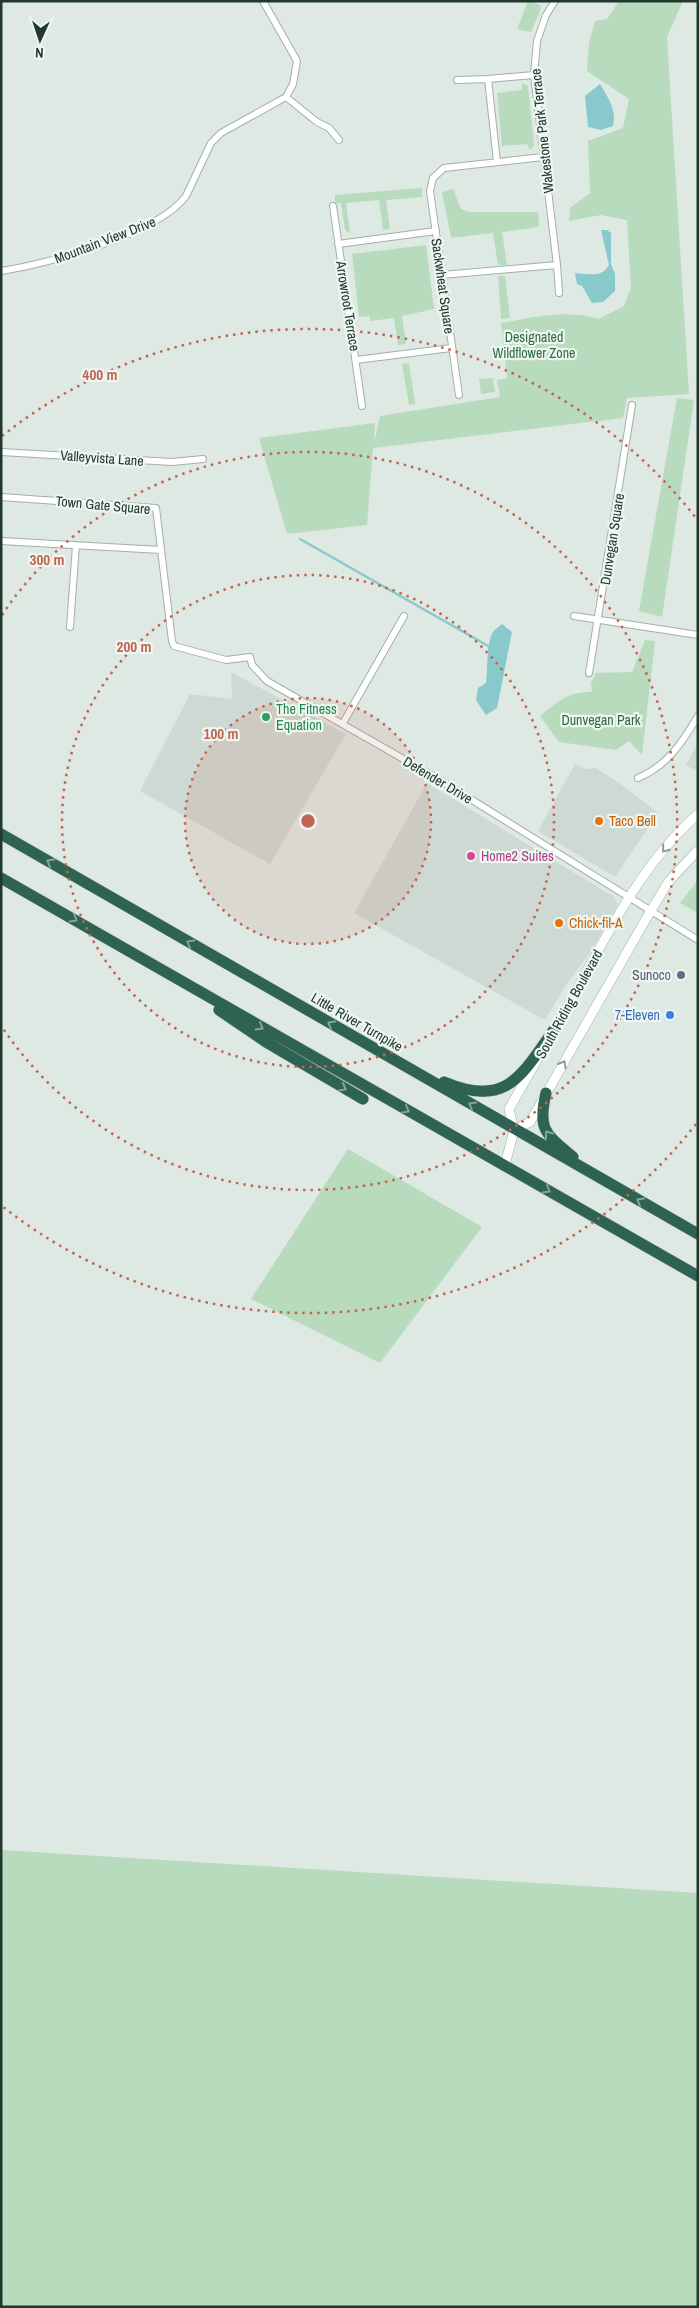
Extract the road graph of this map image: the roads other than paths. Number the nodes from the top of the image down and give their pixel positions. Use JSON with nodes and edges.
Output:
{"nodes":[{"id":1,"x":262,"y":1,"type":"edge"},
{"id":2,"x":555,"y":1,"type":"edge"},
{"id":3,"x":534,"y":76,"type":"junction"},
{"id":4,"x":488,"y":78,"type":"junction"},
{"id":5,"x":457,"y":80,"type":"dead end"},
{"id":6,"x":286,"y":97,"type":"junction"},
{"id":7,"x":339,"y":140,"type":"dead end"},
{"id":8,"x":543,"y":157,"type":"junction"},
{"id":9,"x":497,"y":162,"type":"junction"},
{"id":10,"x":333,"y":206,"type":"dead end"},
{"id":11,"x":436,"y":231,"type":"junction"},
{"id":12,"x":338,"y":244,"type":"junction"},
{"id":13,"x":557,"y":265,"type":"junction"},
{"id":14,"x":1,"y":270,"type":"edge"},
{"id":15,"x":442,"y":275,"type":"junction"},
{"id":16,"x":559,"y":293,"type":"dead end"},
{"id":17,"x":451,"y":348,"type":"junction"},
{"id":18,"x":356,"y":360,"type":"junction"},
{"id":19,"x":459,"y":395,"type":"dead end"},
{"id":20,"x":632,"y":405,"type":"dead end"},
{"id":21,"x":362,"y":406,"type":"dead end"},
{"id":22,"x":1,"y":452,"type":"edge"},
{"id":23,"x":203,"y":459,"type":"dead end"},
{"id":24,"x":1,"y":496,"type":"edge"},
{"id":25,"x":1,"y":541,"type":"edge"},
{"id":26,"x":76,"y":545,"type":"junction"},
{"id":27,"x":161,"y":550,"type":"junction"},
{"id":28,"x":404,"y":616,"type":"dead end"},
{"id":29,"x":574,"y":616,"type":"dead end"},
{"id":30,"x":599,"y":620,"type":"junction"},
{"id":31,"x":70,"y":627,"type":"dead end"},
{"id":32,"x":698,"y":635,"type":"edge"},
{"id":33,"x":174,"y":646,"type":"joint"},
{"id":34,"x":589,"y":673,"type":"dead end"},
{"id":35,"x":698,"y":716,"type":"edge"},
{"id":36,"x":342,"y":723,"type":"junction"},
{"id":37,"x":638,"y":778,"type":"dead end"},
{"id":38,"x":698,"y":814,"type":"edge"},
{"id":39,"x":1,"y":834,"type":"edge"},
{"id":40,"x":698,"y":850,"type":"edge"},
{"id":41,"x":1,"y":878,"type":"edge"},
{"id":42,"x":628,"y":897,"type":"junction"},
{"id":43,"x":650,"y":912,"type":"junction"},
{"id":44,"x":698,"y":940,"type":"edge"},
{"id":45,"x":202,"y":993,"type":"junction"},
{"id":46,"x":556,"y":1027,"type":"junction"},
{"id":47,"x":391,"y":1059,"type":"junction"},
{"id":48,"x":546,"y":1093,"type":"junction"},
{"id":49,"x":362,"y":1099,"type":"dead end"},
{"id":50,"x":514,"y":1130,"type":"junction"},
{"id":51,"x":505,"y":1165,"type":"junction"},
{"id":52,"x":598,"y":1177,"type":"junction"},
{"id":53,"x":698,"y":1234,"type":"edge"},
{"id":54,"x":698,"y":1276,"type":"edge"}],
"edges":[{"from":1,"to":6,"type":"street"},
{"from":2,"to":3,"type":"street","name":"Wakestone Park Terrace"},
{"from":3,"to":4,"type":"street"},
{"from":3,"to":8,"type":"street","name":"Wakestone Park Terrace"},
{"from":4,"to":5,"type":"street"},
{"from":4,"to":9,"type":"street"},
{"from":6,"to":7,"type":"street"},
{"from":6,"to":14,"type":"street","name":"Mountain View Drive"},
{"from":8,"to":9,"type":"street"},
{"from":8,"to":13,"type":"street","name":"Wakestone Park Terrace"},
{"from":9,"to":11,"type":"street","name":"Sackwheat Square"},
{"from":10,"to":12,"type":"street","name":"Arrowroot Terrace"},
{"from":11,"to":12,"type":"street"},
{"from":11,"to":15,"type":"street","name":"Sackwheat Square"},
{"from":12,"to":18,"type":"street","name":"Arrowroot Terrace"},
{"from":13,"to":15,"type":"street"},
{"from":13,"to":16,"type":"street","name":"Wakestone Park Terrace"},
{"from":15,"to":17,"type":"street","name":"Sackwheat Square"},
{"from":17,"to":18,"type":"street"},
{"from":17,"to":19,"type":"street","name":"Sackwheat Square"},
{"from":18,"to":21,"type":"street","name":"Arrowroot Terrace"},
{"from":20,"to":30,"type":"street","name":"Dunvegan Square"},
{"from":22,"to":23,"type":"street","name":"Valleyvista Lane"},
{"from":24,"to":27,"type":"street","name":"Town Gate Square"},
{"from":25,"to":26,"type":"street"},
{"from":26,"to":27,"type":"street"},
{"from":26,"to":31,"type":"street"},
{"from":27,"to":33,"type":"street","name":"Town Gate Square"},
{"from":28,"to":36,"type":"street"},
{"from":29,"to":30,"type":"street"},
{"from":30,"to":32,"type":"street"},
{"from":30,"to":34,"type":"street","name":"Dunvegan Square"},
{"from":33,"to":36,"type":"street","name":"Defender Drive"},
{"from":35,"to":37,"type":"street"},
{"from":36,"to":42,"type":"street","name":"Defender Drive"},
{"from":38,"to":42,"type":"street","name":"South Riding Boulevard","one_way":true},
{"from":47,"to":39,"type":"highway","name":"Little River Turnpike","one_way":true},
{"from":40,"to":43,"type":"street","name":"South Riding Boulevard"},
{"from":41,"to":45,"type":"highway","one_way":true},
{"from":42,"to":43,"type":"street","name":"Defender Drive"},
{"from":42,"to":46,"type":"street","name":"South Riding Boulevard"},
{"from":43,"to":44,"type":"street","name":"Defender Drive"},
{"from":48,"to":43,"type":"street","name":"South Riding Boulevard","one_way":true},
{"from":45,"to":49,"type":"highway","one_way":true},
{"from":45,"to":51,"type":"highway","one_way":true},
{"from":46,"to":47,"type":"highway"},
{"from":46,"to":50,"type":"street","name":"South Riding Boulevard"},
{"from":50,"to":47,"type":"highway","name":"Little River Turnpike","one_way":true},
{"from":48,"to":50,"type":"street","name":"South Riding Boulevard"},
{"from":52,"to":48,"type":"highway","one_way":true},
{"from":50,"to":51,"type":"street","name":"South Riding Boulevard"},
{"from":50,"to":52,"type":"highway","name":"Little River Turnpike"},
{"from":51,"to":54,"type":"highway","one_way":true},
{"from":53,"to":52,"type":"highway","name":"Little River Turnpike","one_way":true}]}
